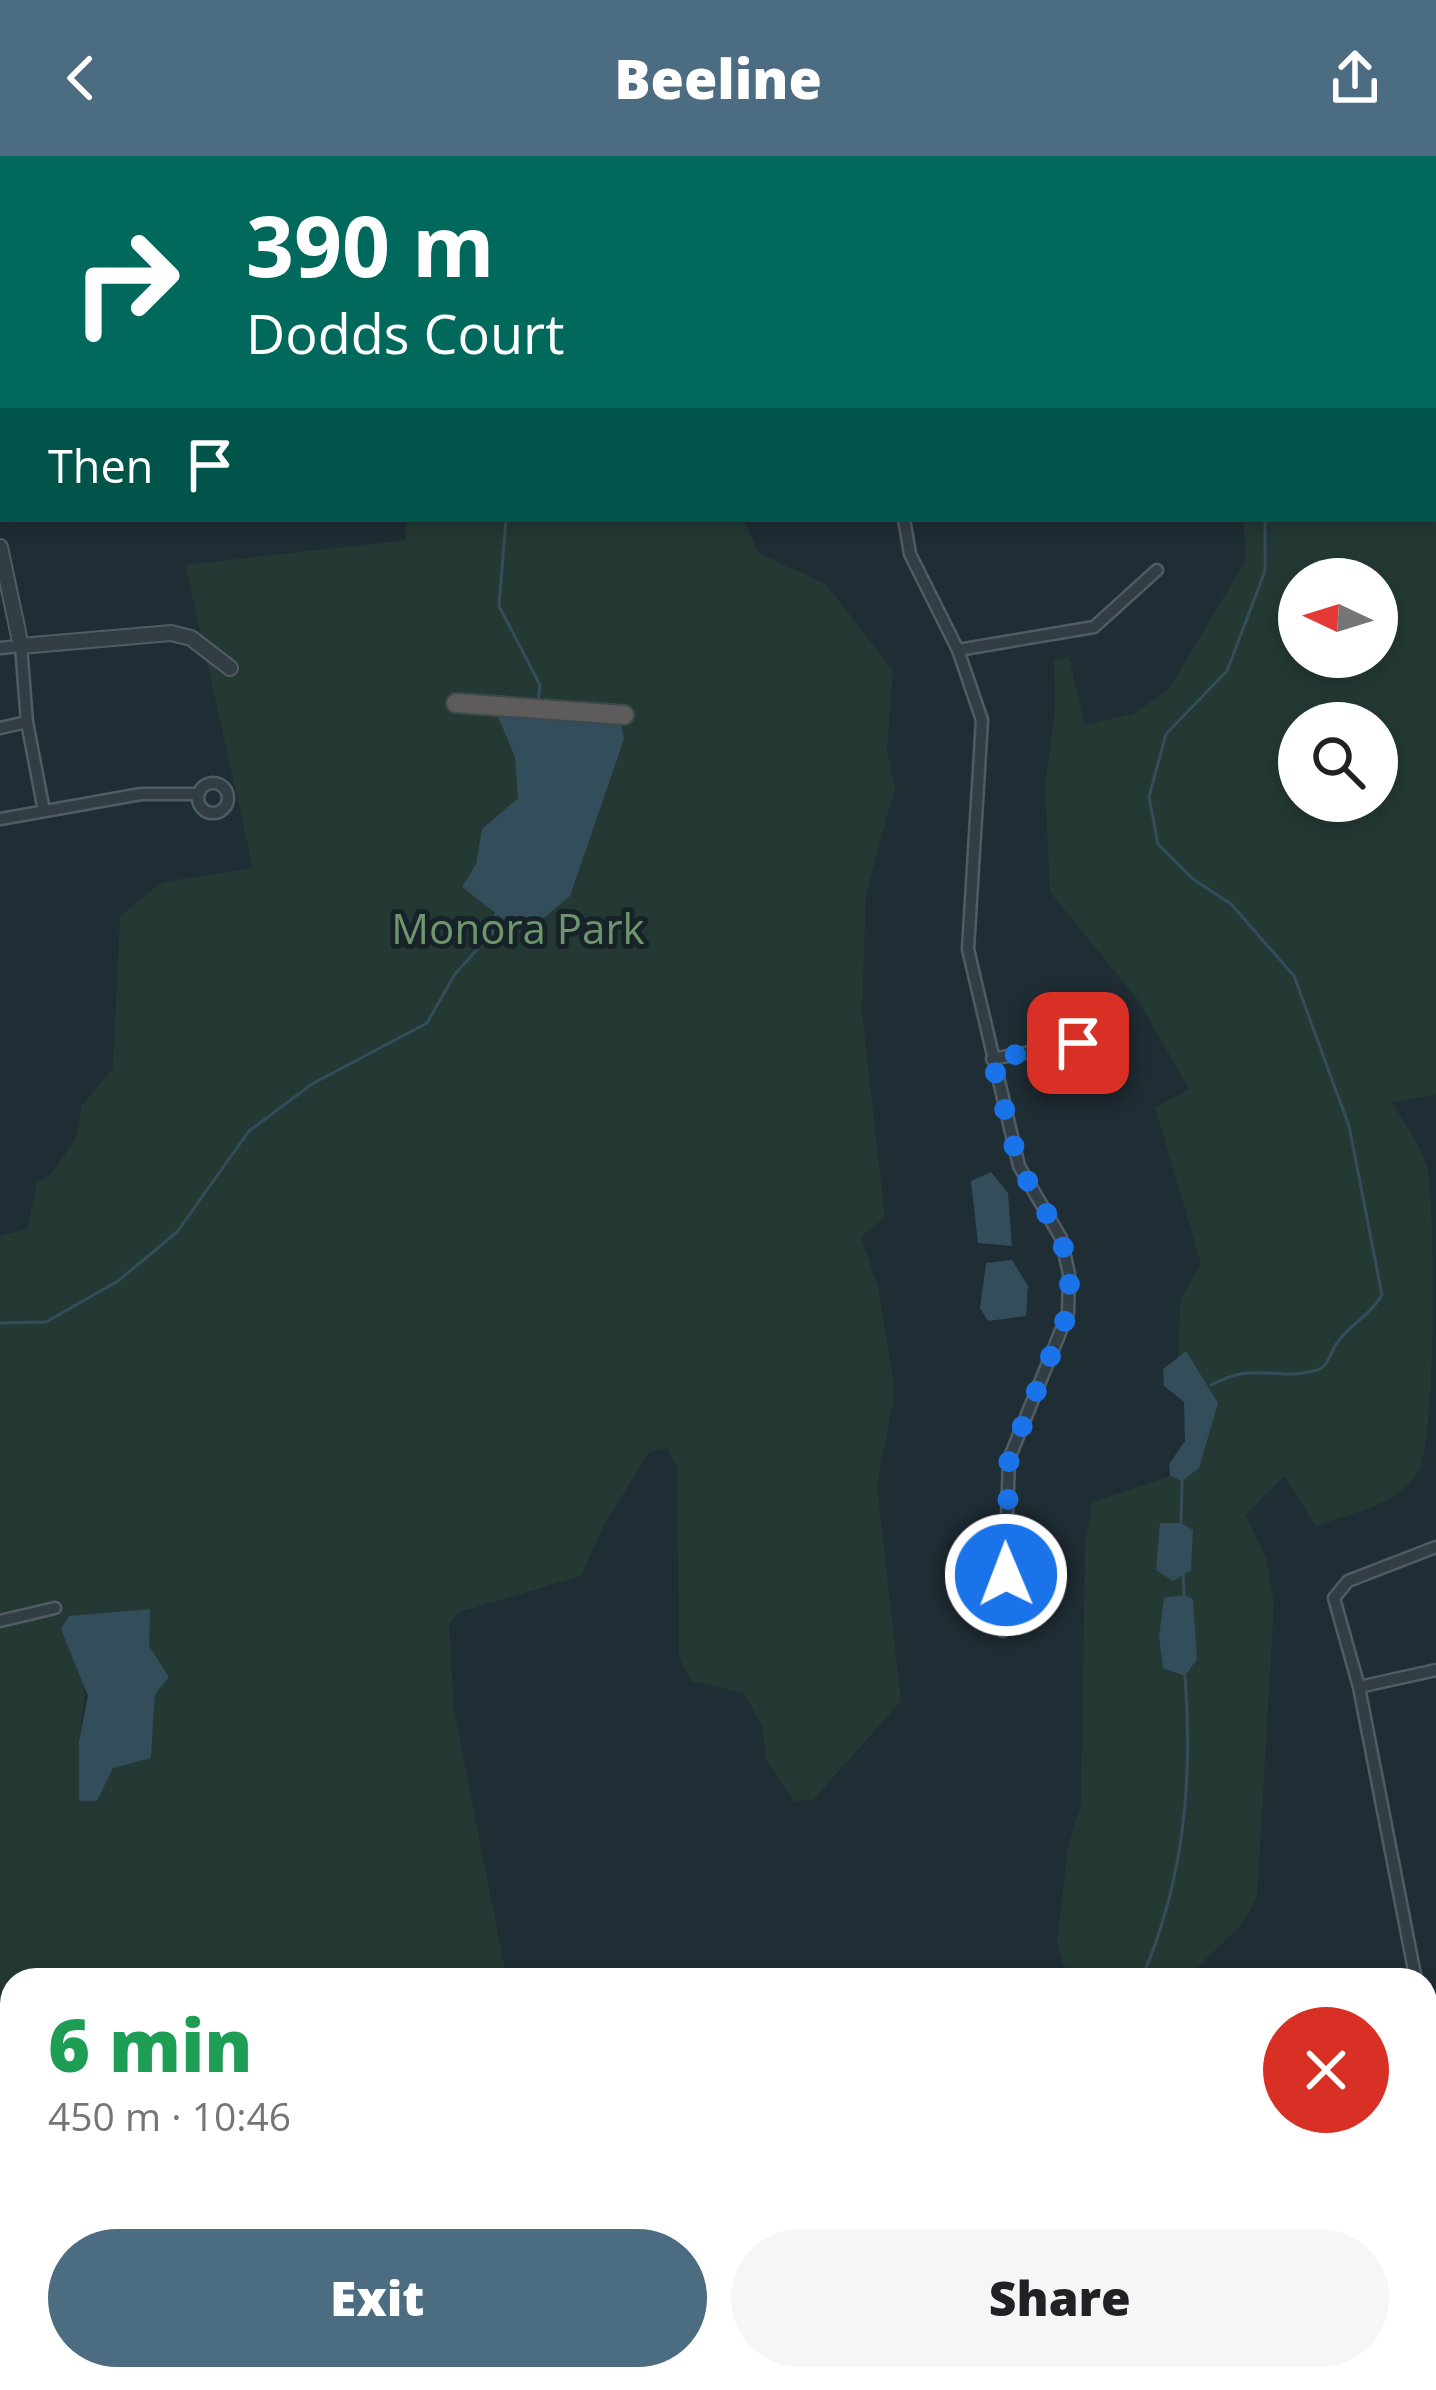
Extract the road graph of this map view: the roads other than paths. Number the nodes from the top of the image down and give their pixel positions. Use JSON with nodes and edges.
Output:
{"nodes":[{"id":1,"x":905,"y":522,"type":"edge"},
{"id":2,"x":0,"y":547,"type":"edge"},
{"id":3,"x":1157,"y":570,"type":"dead end"},
{"id":4,"x":21,"y":646,"type":"junction"},
{"id":5,"x":0,"y":648,"type":"edge"},
{"id":6,"x":958,"y":650,"type":"junction"},
{"id":7,"x":230,"y":668,"type":"dead end"},
{"id":8,"x":456,"y":703,"type":"dead end"},
{"id":9,"x":624,"y":715,"type":"dead end"},
{"id":10,"x":27,"y":722,"type":"junction"},
{"id":11,"x":0,"y":728,"type":"edge"},
{"id":12,"x":197,"y":794,"type":"dead end"},
{"id":13,"x":44,"y":811,"type":"junction"},
{"id":14,"x":0,"y":819,"type":"edge"},
{"id":15,"x":1078,"y":1043,"type":"dead end"},
{"id":16,"x":992,"y":1059,"type":"junction"},
{"id":17,"x":1436,"y":1547,"type":"edge"},
{"id":18,"x":55,"y":1608,"type":"dead end"},
{"id":19,"x":0,"y":1621,"type":"edge"},
{"id":20,"x":1003,"y":1631,"type":"dead end"},
{"id":21,"x":1436,"y":1670,"type":"edge"},
{"id":22,"x":1359,"y":1687,"type":"junction"},
{"id":23,"x":1414,"y":1968,"type":"edge"}],
"edges":[{"from":1,"to":6,"type":"street"},
{"from":2,"to":4,"type":"street"},
{"from":3,"to":6,"type":"street"},
{"from":4,"to":5,"type":"street"},
{"from":4,"to":7,"type":"street"},
{"from":4,"to":10,"type":"street"},
{"from":6,"to":16,"type":"street"},
{"from":8,"to":9,"type":"highway"},
{"from":10,"to":11,"type":"street"},
{"from":10,"to":13,"type":"street"},
{"from":12,"to":13,"type":"street"},
{"from":13,"to":14,"type":"street"},
{"from":15,"to":16,"type":"street"},
{"from":16,"to":20,"type":"street"},
{"from":17,"to":22,"type":"street"},
{"from":18,"to":19,"type":"street"},
{"from":21,"to":22,"type":"street"},
{"from":22,"to":23,"type":"street"}]}
